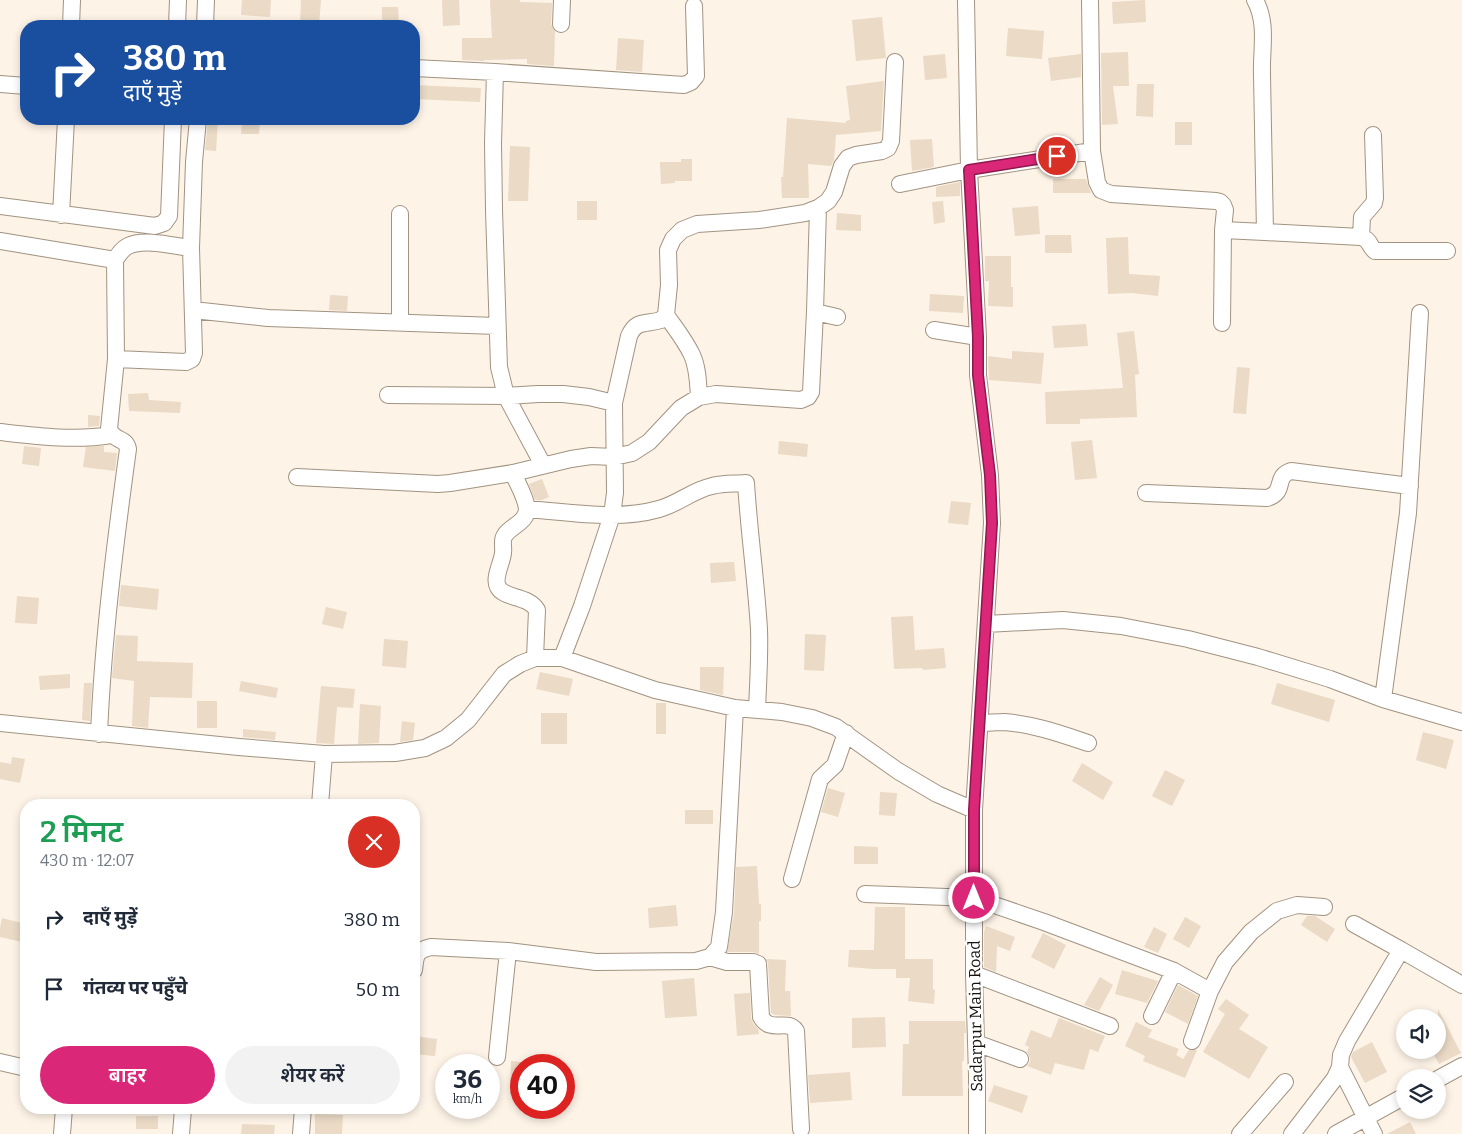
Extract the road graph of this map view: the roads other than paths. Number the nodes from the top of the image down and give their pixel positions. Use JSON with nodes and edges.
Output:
{"nodes":[{"id":1,"x":72,"y":0,"type":"edge"},
{"id":2,"x":178,"y":0,"type":"edge"},
{"id":3,"x":206,"y":0,"type":"edge"},
{"id":4,"x":562,"y":0,"type":"edge"},
{"id":5,"x":966,"y":0,"type":"edge"},
{"id":6,"x":1090,"y":0,"type":"edge"},
{"id":7,"x":1255,"y":0,"type":"edge"},
{"id":8,"x":694,"y":6,"type":"dead end"},
{"id":9,"x":71,"y":20,"type":"edge"},
{"id":10,"x":177,"y":20,"type":"edge"},
{"id":11,"x":205,"y":20,"type":"edge"},
{"id":12,"x":561,"y":24,"type":"dead end"},
{"id":13,"x":896,"y":62,"type":"dead end"},
{"id":14,"x":420,"y":68,"type":"edge"},
{"id":15,"x":495,"y":72,"type":"junction"},
{"id":16,"x":0,"y":84,"type":"edge"},
{"id":17,"x":20,"y":86,"type":"edge"},
{"id":18,"x":66,"y":125,"type":"edge"},
{"id":19,"x":173,"y":125,"type":"edge"},
{"id":20,"x":197,"y":125,"type":"edge"},
{"id":21,"x":1373,"y":134,"type":"dead end"},
{"id":22,"x":1092,"y":151,"type":"junction"},
{"id":23,"x":969,"y":170,"type":"junction"},
{"id":24,"x":900,"y":184,"type":"dead end"},
{"id":25,"x":0,"y":206,"type":"edge"},
{"id":26,"x":818,"y":208,"type":"junction"},
{"id":27,"x":61,"y":214,"type":"junction"},
{"id":28,"x":400,"y":214,"type":"dead end"},
{"id":29,"x":1224,"y":230,"type":"junction"},
{"id":30,"x":1266,"y":232,"type":"junction"},
{"id":31,"x":1361,"y":237,"type":"junction"},
{"id":32,"x":0,"y":241,"type":"edge"},
{"id":33,"x":191,"y":248,"type":"junction"},
{"id":34,"x":1447,"y":251,"type":"dead end"},
{"id":35,"x":115,"y":260,"type":"junction"},
{"id":36,"x":192,"y":310,"type":"junction"},
{"id":37,"x":815,"y":312,"type":"junction"},
{"id":38,"x":1420,"y":313,"type":"dead end"},
{"id":39,"x":666,"y":315,"type":"junction"},
{"id":40,"x":838,"y":317,"type":"dead end"},
{"id":41,"x":400,"y":323,"type":"junction"},
{"id":42,"x":1222,"y":323,"type":"dead end"},
{"id":43,"x":497,"y":326,"type":"junction"},
{"id":44,"x":934,"y":330,"type":"dead end"},
{"id":45,"x":978,"y":337,"type":"junction"},
{"id":46,"x":116,"y":359,"type":"junction"},
{"id":47,"x":388,"y":396,"type":"dead end"},
{"id":48,"x":506,"y":396,"type":"junction"},
{"id":49,"x":699,"y":398,"type":"junction"},
{"id":50,"x":614,"y":402,"type":"junction"},
{"id":51,"x":0,"y":432,"type":"edge"},
{"id":52,"x":111,"y":435,"type":"junction"},
{"id":53,"x":614,"y":456,"type":"junction"},
{"id":54,"x":543,"y":465,"type":"junction"},
{"id":55,"x":513,"y":473,"type":"junction"},
{"id":56,"x":297,"y":477,"type":"dead end"},
{"id":57,"x":1410,"y":486,"type":"junction"},
{"id":58,"x":1146,"y":493,"type":"dead end"},
{"id":59,"x":527,"y":509,"type":"junction"},
{"id":60,"x":612,"y":515,"type":"junction"},
{"id":61,"x":986,"y":624,"type":"junction"},
{"id":62,"x":536,"y":658,"type":"junction"},
{"id":63,"x":562,"y":658,"type":"junction"},
{"id":64,"x":1383,"y":699,"type":"junction"},
{"id":65,"x":735,"y":708,"type":"junction"},
{"id":66,"x":757,"y":710,"type":"junction"},
{"id":67,"x":1462,"y":722,"type":"edge"},
{"id":68,"x":0,"y":723,"type":"edge"},
{"id":69,"x":980,"y":723,"type":"junction"},
{"id":70,"x":99,"y":734,"type":"junction"},
{"id":71,"x":846,"y":734,"type":"junction"},
{"id":72,"x":1088,"y":743,"type":"dead end"},
{"id":73,"x":324,"y":754,"type":"junction"},
{"id":74,"x":320,"y":799,"type":"edge"},
{"id":75,"x":974,"y":810,"type":"junction"},
{"id":76,"x":792,"y":879,"type":"dead end"},
{"id":77,"x":865,"y":894,"type":"dead end"},
{"id":78,"x":974,"y":898,"type":"junction"},
{"id":79,"x":1324,"y":907,"type":"dead end"},
{"id":80,"x":1354,"y":924,"type":"dead end"},
{"id":81,"x":1401,"y":950,"type":"junction"},
{"id":82,"x":420,"y":951,"type":"edge"},
{"id":83,"x":508,"y":951,"type":"junction"},
{"id":84,"x":710,"y":957,"type":"junction"},
{"id":85,"x":1174,"y":971,"type":"junction"},
{"id":86,"x":974,"y":974,"type":"junction"},
{"id":87,"x":1460,"y":980,"type":"edge"},
{"id":88,"x":1210,"y":991,"type":"junction"},
{"id":89,"x":1152,"y":1016,"type":"dead end"},
{"id":90,"x":1110,"y":1026,"type":"dead end"},
{"id":91,"x":1192,"y":1041,"type":"dead end"},
{"id":92,"x":976,"y":1044,"type":"junction"},
{"id":93,"x":497,"y":1054,"type":"edge"},
{"id":94,"x":1020,"y":1059,"type":"dead end"},
{"id":95,"x":0,"y":1062,"type":"edge"},
{"id":96,"x":1462,"y":1066,"type":"edge"},
{"id":97,"x":20,"y":1067,"type":"edge"},
{"id":98,"x":1340,"y":1067,"type":"junction"},
{"id":99,"x":1446,"y":1075,"type":"edge"},
{"id":100,"x":1285,"y":1082,"type":"dead end"},
{"id":101,"x":1396,"y":1101,"type":"edge"},
{"id":102,"x":64,"y":1114,"type":"edge"},
{"id":103,"x":183,"y":1114,"type":"edge"},
{"id":104,"x":303,"y":1114,"type":"edge"},
{"id":105,"x":1366,"y":1117,"type":"junction"},
{"id":106,"x":801,"y":1129,"type":"dead end"},
{"id":107,"x":62,"y":1134,"type":"edge"},
{"id":108,"x":181,"y":1134,"type":"edge"},
{"id":109,"x":301,"y":1134,"type":"edge"},
{"id":110,"x":977,"y":1134,"type":"edge"},
{"id":111,"x":1240,"y":1134,"type":"edge"},
{"id":112,"x":1292,"y":1134,"type":"edge"},
{"id":113,"x":1336,"y":1134,"type":"edge"},
{"id":114,"x":1374,"y":1134,"type":"edge"}],
"edges":[{"from":1,"to":9,"type":"street"},
{"from":2,"to":10,"type":"street"},
{"from":3,"to":11,"type":"street"},
{"from":4,"to":12,"type":"street"},
{"from":5,"to":23,"type":"street","name":"Sadarpur Main Road"},
{"from":6,"to":22,"type":"street"},
{"from":7,"to":30,"type":"street"},
{"from":8,"to":15,"type":"street"},
{"from":13,"to":26,"type":"street"},
{"from":14,"to":15,"type":"street"},
{"from":15,"to":43,"type":"street"},
{"from":16,"to":17,"type":"street"},
{"from":18,"to":27,"type":"street"},
{"from":19,"to":27,"type":"street"},
{"from":20,"to":33,"type":"street"},
{"from":21,"to":31,"type":"street"},
{"from":22,"to":23,"type":"street"},
{"from":22,"to":29,"type":"street"},
{"from":23,"to":24,"type":"street"},
{"from":23,"to":45,"type":"street","name":"Sadarpur Main Road"},
{"from":25,"to":27,"type":"street"},
{"from":26,"to":37,"type":"street"},
{"from":26,"to":39,"type":"street"},
{"from":28,"to":41,"type":"street"},
{"from":29,"to":30,"type":"street"},
{"from":29,"to":42,"type":"street"},
{"from":30,"to":31,"type":"street"},
{"from":31,"to":34,"type":"street"},
{"from":32,"to":35,"type":"street"},
{"from":33,"to":35,"type":"street"},
{"from":33,"to":36,"type":"street"},
{"from":35,"to":46,"type":"street"},
{"from":36,"to":41,"type":"street"},
{"from":36,"to":46,"type":"street"},
{"from":37,"to":40,"type":"street"},
{"from":37,"to":49,"type":"street"},
{"from":38,"to":57,"type":"street"},
{"from":39,"to":49,"type":"street"},
{"from":39,"to":50,"type":"street"},
{"from":41,"to":43,"type":"street"},
{"from":43,"to":48,"type":"street"},
{"from":44,"to":45,"type":"street"},
{"from":45,"to":61,"type":"street","name":"Sadarpur Main Road"},
{"from":46,"to":52,"type":"street"},
{"from":47,"to":48,"type":"street"},
{"from":48,"to":50,"type":"street"},
{"from":48,"to":54,"type":"street"},
{"from":49,"to":53,"type":"street"},
{"from":50,"to":53,"type":"street"},
{"from":51,"to":52,"type":"street"},
{"from":52,"to":70,"type":"street"},
{"from":53,"to":54,"type":"street"},
{"from":53,"to":60,"type":"street"},
{"from":54,"to":55,"type":"street"},
{"from":55,"to":56,"type":"street"},
{"from":55,"to":59,"type":"street"},
{"from":57,"to":58,"type":"street"},
{"from":57,"to":64,"type":"street"},
{"from":59,"to":60,"type":"street"},
{"from":59,"to":62,"type":"street"},
{"from":60,"to":63,"type":"street"},
{"from":60,"to":66,"type":"street"},
{"from":61,"to":64,"type":"street"},
{"from":61,"to":69,"type":"street","name":"Sadarpur Main Road"},
{"from":62,"to":63,"type":"street"},
{"from":62,"to":73,"type":"street"},
{"from":63,"to":65,"type":"street"},
{"from":64,"to":67,"type":"street"},
{"from":65,"to":66,"type":"street"},
{"from":65,"to":84,"type":"street"},
{"from":66,"to":71,"type":"street"},
{"from":68,"to":70,"type":"street"},
{"from":69,"to":72,"type":"street"},
{"from":69,"to":75,"type":"street","name":"Sadarpur Main Road"},
{"from":70,"to":73,"type":"street"},
{"from":71,"to":75,"type":"street"},
{"from":71,"to":76,"type":"street"},
{"from":73,"to":74,"type":"street"},
{"from":75,"to":78,"type":"street","name":"Sadarpur Main Road"},
{"from":77,"to":78,"type":"street"},
{"from":78,"to":85,"type":"street"},
{"from":78,"to":86,"type":"street","name":"Sadarpur Main Road"},
{"from":79,"to":88,"type":"street"},
{"from":80,"to":81,"type":"street"},
{"from":81,"to":87,"type":"street"},
{"from":81,"to":98,"type":"street"},
{"from":82,"to":83,"type":"street"},
{"from":83,"to":84,"type":"street"},
{"from":83,"to":93,"type":"street"},
{"from":84,"to":106,"type":"street"},
{"from":85,"to":88,"type":"street"},
{"from":85,"to":89,"type":"street"},
{"from":86,"to":90,"type":"street"},
{"from":86,"to":92,"type":"street","name":"Sadarpur Main Road"},
{"from":88,"to":91,"type":"street"},
{"from":92,"to":94,"type":"street"},
{"from":92,"to":110,"type":"street","name":"Sadarpur Main Road"},
{"from":95,"to":97,"type":"street"},
{"from":96,"to":99,"type":"street"},
{"from":98,"to":105,"type":"street"},
{"from":98,"to":112,"type":"street"},
{"from":100,"to":111,"type":"street"},
{"from":101,"to":105,"type":"street"},
{"from":102,"to":107,"type":"street"},
{"from":103,"to":108,"type":"street"},
{"from":104,"to":109,"type":"street"},
{"from":105,"to":113,"type":"street"},
{"from":105,"to":114,"type":"street"}]}
